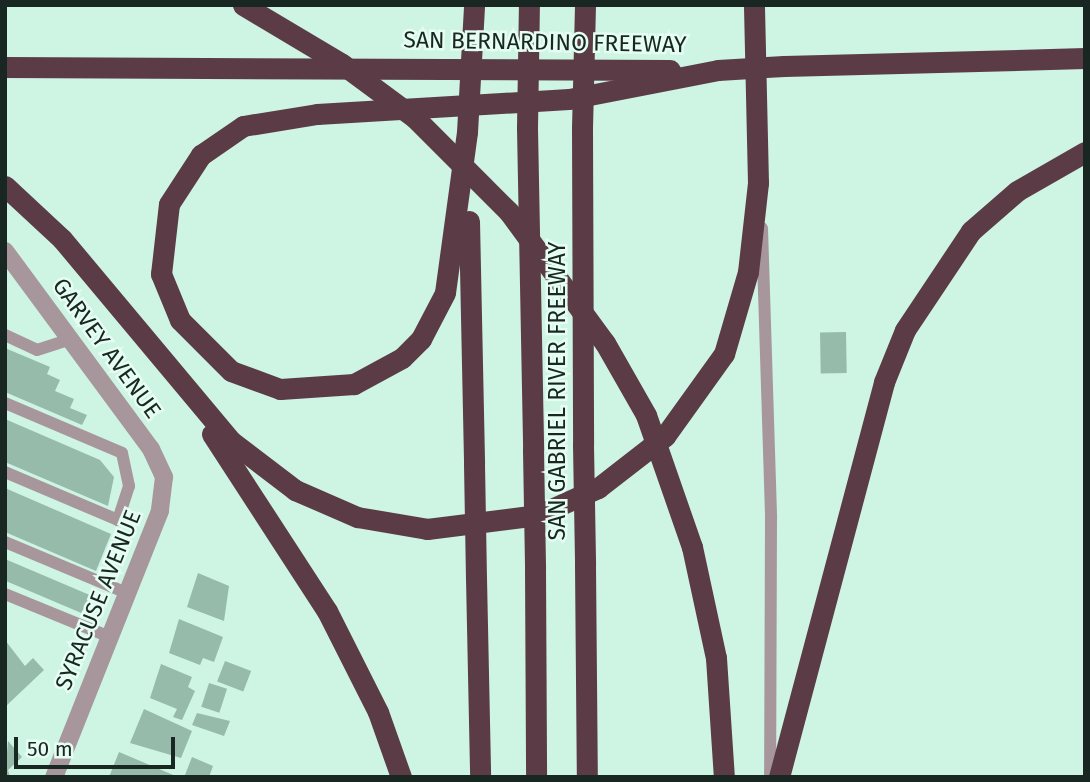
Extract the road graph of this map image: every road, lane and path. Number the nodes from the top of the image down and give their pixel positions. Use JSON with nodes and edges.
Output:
{"nodes":[{"id":1,"x":243,"y":5,"type":"edge"},
{"id":2,"x":474,"y":5,"type":"edge"},
{"id":3,"x":529,"y":5,"type":"edge"},
{"id":4,"x":584,"y":5,"type":"edge"},
{"id":5,"x":754,"y":5,"type":"edge"},
{"id":6,"x":1085,"y":58,"type":"edge"},
{"id":7,"x":5,"y":66,"type":"edge"},
{"id":8,"x":718,"y":70,"type":"junction"},
{"id":9,"x":467,"y":132,"type":"junction"},
{"id":10,"x":759,"y":135,"type":"junction"},
{"id":11,"x":1085,"y":152,"type":"edge"},
{"id":12,"x":5,"y":187,"type":"edge"},
{"id":13,"x":5,"y":251,"type":"edge"},
{"id":14,"x":5,"y":335,"type":"edge"},
{"id":15,"x":70,"y":339,"type":"junction"},
{"id":16,"x":186,"y":393,"type":"junction"},
{"id":17,"x":5,"y":403,"type":"edge"},
{"id":18,"x":5,"y":472,"type":"edge"},
{"id":19,"x":164,"y":477,"type":"joint"},
{"id":20,"x":5,"y":542,"type":"edge"},
{"id":21,"x":127,"y":593,"type":"junction"},
{"id":22,"x":5,"y":594,"type":"edge"},
{"id":23,"x":110,"y":637,"type":"junction"},
{"id":24,"x":54,"y":777,"type":"edge"},
{"id":25,"x":401,"y":777,"type":"edge"},
{"id":26,"x":480,"y":777,"type":"edge"},
{"id":27,"x":536,"y":777,"type":"edge"},
{"id":28,"x":587,"y":777,"type":"edge"},
{"id":29,"x":724,"y":777,"type":"edge"},
{"id":30,"x":770,"y":777,"type":"edge"},
{"id":31,"x":779,"y":777,"type":"edge"}],
"edges":[{"from":1,"to":29,"type":"highway","bridge":true},
{"from":2,"to":9,"type":"highway","bridge":true},
{"from":3,"to":27,"type":"highway","name":"SAN GABRIEL RIVER FREEWAY","bridge":true},
{"from":4,"to":28,"type":"highway","name":"SAN GABRIEL RIVER FREEWAY","bridge":true},
{"from":5,"to":10,"type":"highway"},
{"from":6,"to":8,"type":"highway","name":"SAN BERNARDINO FREEWAY","bridge":true},
{"from":7,"to":8,"type":"highway","name":"SAN BERNARDINO FREEWAY"},
{"from":8,"to":9,"type":"highway"},
{"from":9,"to":26,"type":"highway","bridge":true},
{"from":10,"to":16,"type":"highway"},
{"from":10,"to":30,"type":"lane"},
{"from":11,"to":31,"type":"highway"},
{"from":12,"to":16,"type":"highway"},
{"from":13,"to":15,"type":"street","name":"GARVEY AVENUE"},
{"from":14,"to":15,"type":"lane"},
{"from":15,"to":19,"type":"street","name":"GARVEY AVENUE"},
{"from":16,"to":25,"type":"highway"},
{"from":17,"to":18,"type":"lane"},
{"from":19,"to":21,"type":"street","name":"SYRACUSE AVENUE"},
{"from":20,"to":21,"type":"lane"},
{"from":21,"to":23,"type":"street","name":"SYRACUSE AVENUE"},
{"from":22,"to":23,"type":"lane"},
{"from":23,"to":24,"type":"street","name":"SYRACUSE AVENUE"}]}
